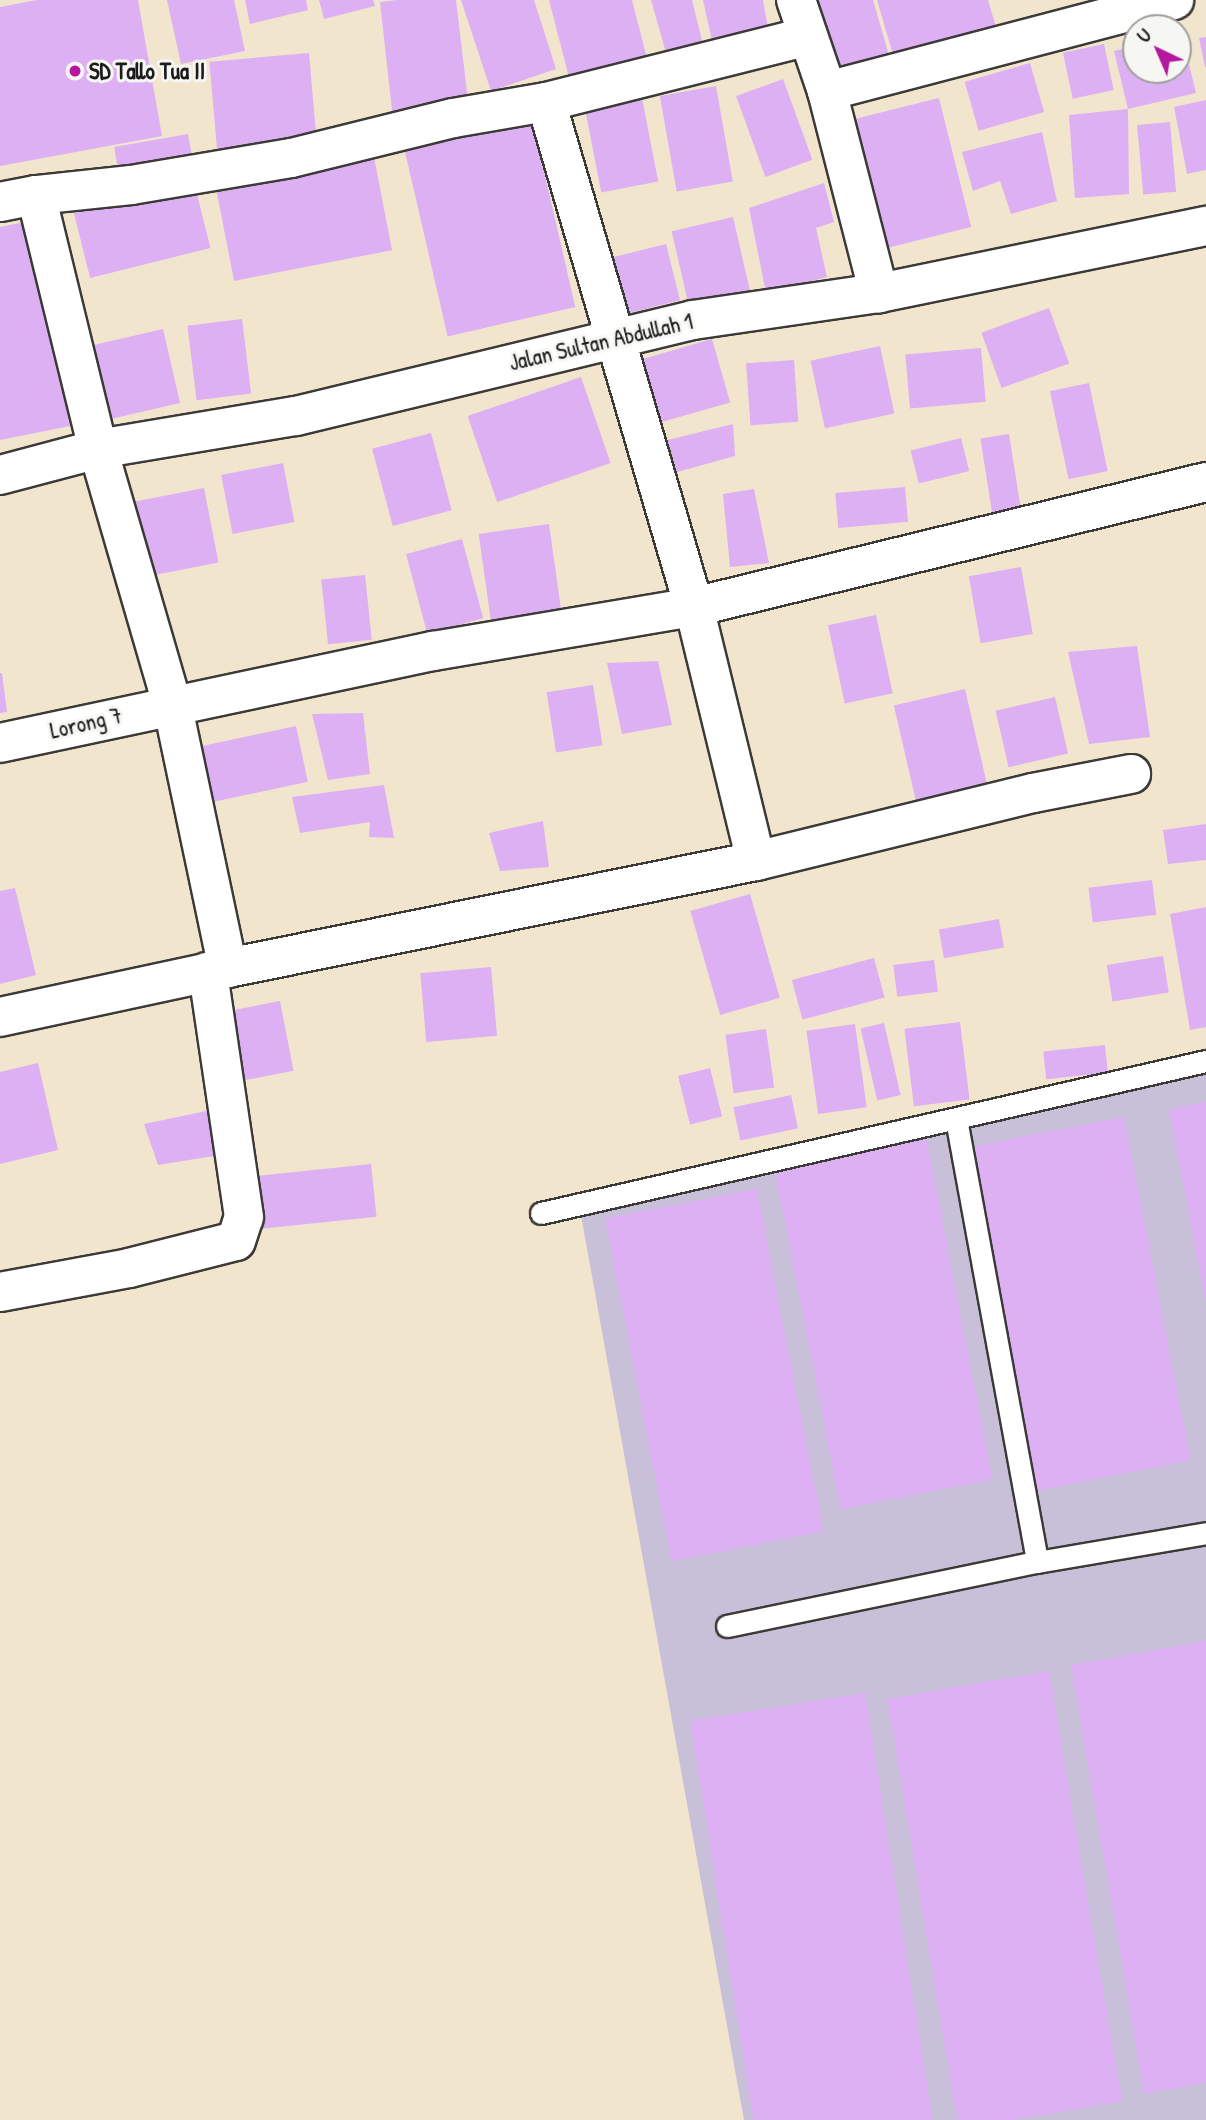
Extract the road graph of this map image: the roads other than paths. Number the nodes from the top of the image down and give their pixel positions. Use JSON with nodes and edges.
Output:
{"nodes":[{"id":1,"x":796,"y":0,"type":"edge"},
{"id":2,"x":1174,"y":0,"type":"edge"},
{"id":3,"x":808,"y":36,"type":"junction"},
{"id":4,"x":827,"y":91,"type":"junction"},
{"id":5,"x":546,"y":102,"type":"junction"},
{"id":6,"x":18,"y":198,"type":"edge"},
{"id":7,"x":1206,"y":226,"type":"edge"},
{"id":8,"x":879,"y":293,"type":"junction"},
{"id":9,"x":612,"y":338,"type":"junction"},
{"id":10,"x":98,"y":449,"type":"junction"},
{"id":11,"x":0,"y":475,"type":"edge"},
{"id":12,"x":1206,"y":482,"type":"edge"},
{"id":13,"x":694,"y":607,"type":"junction"},
{"id":14,"x":172,"y":703,"type":"junction"},
{"id":15,"x":0,"y":743,"type":"edge"},
{"id":16,"x":1131,"y":774,"type":"dead end"},
{"id":17,"x":756,"y":861,"type":"junction"},
{"id":18,"x":218,"y":970,"type":"junction"},
{"id":19,"x":0,"y":1017,"type":"edge"},
{"id":20,"x":1206,"y":1061,"type":"edge"},
{"id":21,"x":956,"y":1119,"type":"junction"},
{"id":22,"x":541,"y":1213,"type":"dead end"},
{"id":23,"x":0,"y":1292,"type":"edge"},
{"id":24,"x":1206,"y":1533,"type":"edge"},
{"id":25,"x":1037,"y":1562,"type":"junction"},
{"id":26,"x":727,"y":1626,"type":"dead end"}],
"edges":[{"from":1,"to":3,"type":"street"},
{"from":2,"to":4,"type":"street"},
{"from":3,"to":4,"type":"street"},
{"from":3,"to":5,"type":"street"},
{"from":4,"to":8,"type":"street"},
{"from":5,"to":6,"type":"street"},
{"from":5,"to":9,"type":"street"},
{"from":6,"to":10,"type":"street"},
{"from":7,"to":8,"type":"street","name":"Jalan Sultan Abdullah 1"},
{"from":8,"to":9,"type":"street","name":"Jalan Sultan Abdullah 1"},
{"from":9,"to":10,"type":"street","name":"Jalan Sultan Abdullah 1"},
{"from":9,"to":13,"type":"street"},
{"from":10,"to":11,"type":"street","name":"Jalan Sultan Abdullah 1"},
{"from":10,"to":14,"type":"street"},
{"from":12,"to":13,"type":"street","name":"Lorong 7"},
{"from":13,"to":14,"type":"street","name":"Lorong 7"},
{"from":13,"to":17,"type":"street"},
{"from":14,"to":15,"type":"street","name":"Lorong 7"},
{"from":14,"to":18,"type":"street"},
{"from":16,"to":17,"type":"street"},
{"from":17,"to":18,"type":"street"},
{"from":18,"to":19,"type":"street"},
{"from":18,"to":23,"type":"street"},
{"from":20,"to":21,"type":"lane"},
{"from":21,"to":22,"type":"lane"},
{"from":21,"to":25,"type":"lane"},
{"from":24,"to":25,"type":"lane"},
{"from":25,"to":26,"type":"lane"}]}
